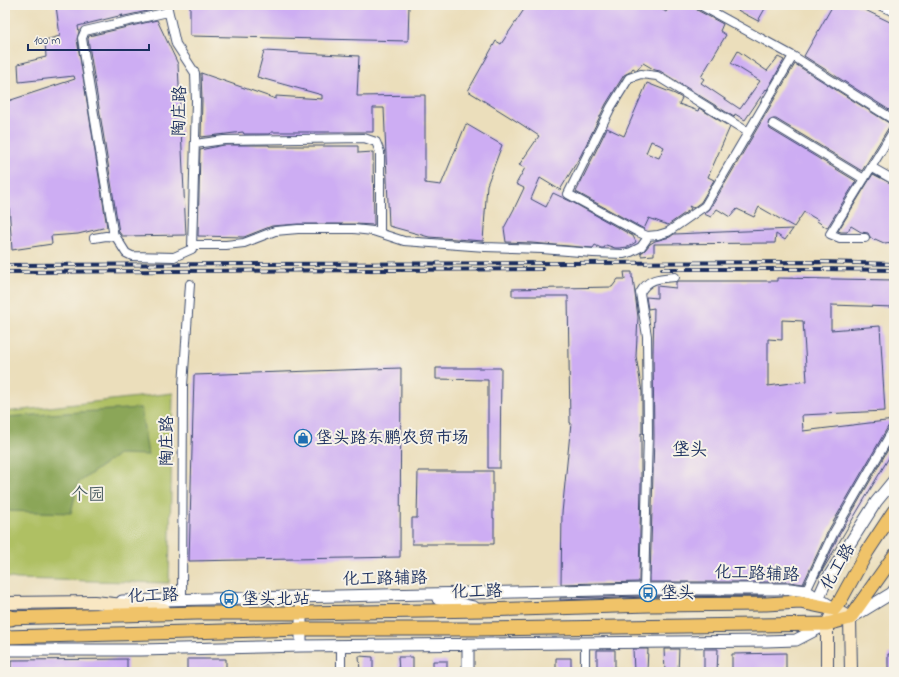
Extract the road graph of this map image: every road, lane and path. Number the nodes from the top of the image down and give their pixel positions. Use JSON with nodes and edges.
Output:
{"nodes":[{"id":1,"x":700,"y":5,"type":"edge"},
{"id":2,"x":879,"y":5,"type":"edge"},
{"id":3,"x":167,"y":8,"type":"edge"},
{"id":4,"x":894,"y":12,"type":"edge"},
{"id":5,"x":793,"y":56,"type":"junction"},
{"id":6,"x":894,"y":120,"type":"edge"},
{"id":7,"x":773,"y":124,"type":"dead end"},
{"id":8,"x":894,"y":130,"type":"edge"},
{"id":9,"x":748,"y":132,"type":"junction"},
{"id":10,"x":195,"y":144,"type":"junction"},
{"id":11,"x":871,"y":167,"type":"junction"},
{"id":12,"x":864,"y":179,"type":"junction"},
{"id":13,"x":894,"y":180,"type":"edge"},
{"id":14,"x":380,"y":233,"type":"junction"},
{"id":15,"x":647,"y":236,"type":"junction"},
{"id":16,"x":114,"y":237,"type":"junction"},
{"id":17,"x":94,"y":238,"type":"dead end"},
{"id":18,"x":865,"y":238,"type":"dead end"},
{"id":19,"x":193,"y":247,"type":"junction"},
{"id":20,"x":675,"y":277,"type":"dead end"},
{"id":21,"x":190,"y":284,"type":"dead end"},
{"id":22,"x":894,"y":428,"type":"edge"},
{"id":23,"x":894,"y":480,"type":"edge"},
{"id":24,"x":894,"y":511,"type":"edge"},
{"id":25,"x":894,"y":556,"type":"edge"},
{"id":26,"x":644,"y":589,"type":"junction"},
{"id":27,"x":806,"y":591,"type":"junction"},
{"id":28,"x":893,"y":592,"type":"edge"},
{"id":29,"x":412,"y":595,"type":"junction"},
{"id":30,"x":302,"y":597,"type":"junction"},
{"id":31,"x":182,"y":599,"type":"junction"},
{"id":32,"x":818,"y":599,"type":"junction"},
{"id":33,"x":94,"y":602,"type":"junction"},
{"id":34,"x":5,"y":603,"type":"edge"},
{"id":35,"x":834,"y":609,"type":"junction"},
{"id":36,"x":484,"y":610,"type":"junction"},
{"id":37,"x":197,"y":613,"type":"junction"},
{"id":38,"x":301,"y":613,"type":"junction"},
{"id":39,"x":7,"y":618,"type":"edge"},
{"id":40,"x":850,"y":618,"type":"junction"},
{"id":41,"x":827,"y":624,"type":"junction"},
{"id":42,"x":301,"y":629,"type":"junction"},
{"id":43,"x":478,"y":629,"type":"junction"},
{"id":44,"x":176,"y":633,"type":"junction"},
{"id":45,"x":5,"y":637,"type":"edge"},
{"id":46,"x":585,"y":643,"type":"junction"},
{"id":47,"x":425,"y":644,"type":"junction"},
{"id":48,"x":468,"y":644,"type":"junction"},
{"id":49,"x":301,"y":646,"type":"junction"},
{"id":50,"x":341,"y":646,"type":"junction"},
{"id":51,"x":5,"y":650,"type":"edge"},
{"id":52,"x":142,"y":650,"type":"junction"},
{"id":53,"x":341,"y":672,"type":"edge"},
{"id":54,"x":468,"y":672,"type":"edge"},
{"id":55,"x":585,"y":672,"type":"edge"},
{"id":56,"x":828,"y":672,"type":"edge"},
{"id":57,"x":851,"y":672,"type":"edge"}],
"edges":[{"from":1,"to":5,"type":"street"},
{"from":2,"to":4,"type":"street"},
{"from":3,"to":10,"type":"street","name":"陶庄路"},
{"from":3,"to":16,"type":"street"},
{"from":5,"to":6,"type":"street"},
{"from":5,"to":9,"type":"street"},
{"from":7,"to":12,"type":"street"},
{"from":8,"to":11,"type":"street"},
{"from":9,"to":15,"type":"street"},
{"from":9,"to":15,"type":"street"},
{"from":10,"to":14,"type":"street"},
{"from":10,"to":19,"type":"street","name":"陶庄路"},
{"from":11,"to":12,"type":"street"},
{"from":11,"to":13,"type":"street"},
{"from":12,"to":18,"type":"street"},
{"from":14,"to":15,"type":"street"},
{"from":14,"to":19,"type":"street"},
{"from":16,"to":17,"type":"street"},
{"from":16,"to":19,"type":"street"},
{"from":20,"to":26,"type":"street"},
{"from":21,"to":31,"type":"street","name":"陶庄路"},
{"from":22,"to":27,"type":"street"},
{"from":23,"to":32,"type":"street","name":"化工路辅路"},
{"from":24,"to":35,"type":"main road","name":"化工路"},
{"from":25,"to":40,"type":"main road"},
{"from":26,"to":27,"type":"street","name":"化工路辅路"},
{"from":26,"to":29,"type":"street","name":"化工路辅路"},
{"from":27,"to":32,"type":"street","name":"化工路辅路"},
{"from":28,"to":40,"type":"street"},
{"from":29,"to":30,"type":"street","name":"化工路辅路"},
{"from":29,"to":36,"type":"street"},
{"from":30,"to":31,"type":"street","name":"化工路辅路"},
{"from":30,"to":38,"type":"street"},
{"from":31,"to":33,"type":"street","name":"化工路辅路"},
{"from":32,"to":35,"type":"street","name":"化工路辅路"},
{"from":33,"to":34,"type":"main road","name":"化工路辅路"},
{"from":33,"to":37,"type":"main road","name":"化工路辅路"},
{"from":35,"to":36,"type":"main road","name":"化工路"},
{"from":35,"to":40,"type":"main road"},
{"from":35,"to":41,"type":"main road"},
{"from":36,"to":38,"type":"main road","name":"化工路"},
{"from":37,"to":38,"type":"main road","name":"化工路"},
{"from":37,"to":39,"type":"main road","name":"化工路"},
{"from":38,"to":42,"type":"street"},
{"from":40,"to":41,"type":"main road"},
{"from":40,"to":57,"type":"main road"},
{"from":41,"to":43,"type":"main road"},
{"from":41,"to":46,"type":"street"},
{"from":41,"to":56,"type":"main road"},
{"from":42,"to":43,"type":"main road"},
{"from":42,"to":44,"type":"main road"},
{"from":42,"to":49,"type":"street"},
{"from":43,"to":47,"type":"street"},
{"from":44,"to":45,"type":"main road"},
{"from":44,"to":52,"type":"street"},
{"from":46,"to":48,"type":"street"},
{"from":46,"to":55,"type":"street"},
{"from":47,"to":48,"type":"street"},
{"from":47,"to":50,"type":"street"},
{"from":48,"to":54,"type":"street"},
{"from":49,"to":50,"type":"street"},
{"from":49,"to":52,"type":"street"},
{"from":50,"to":53,"type":"street"},
{"from":51,"to":52,"type":"street"}]}
